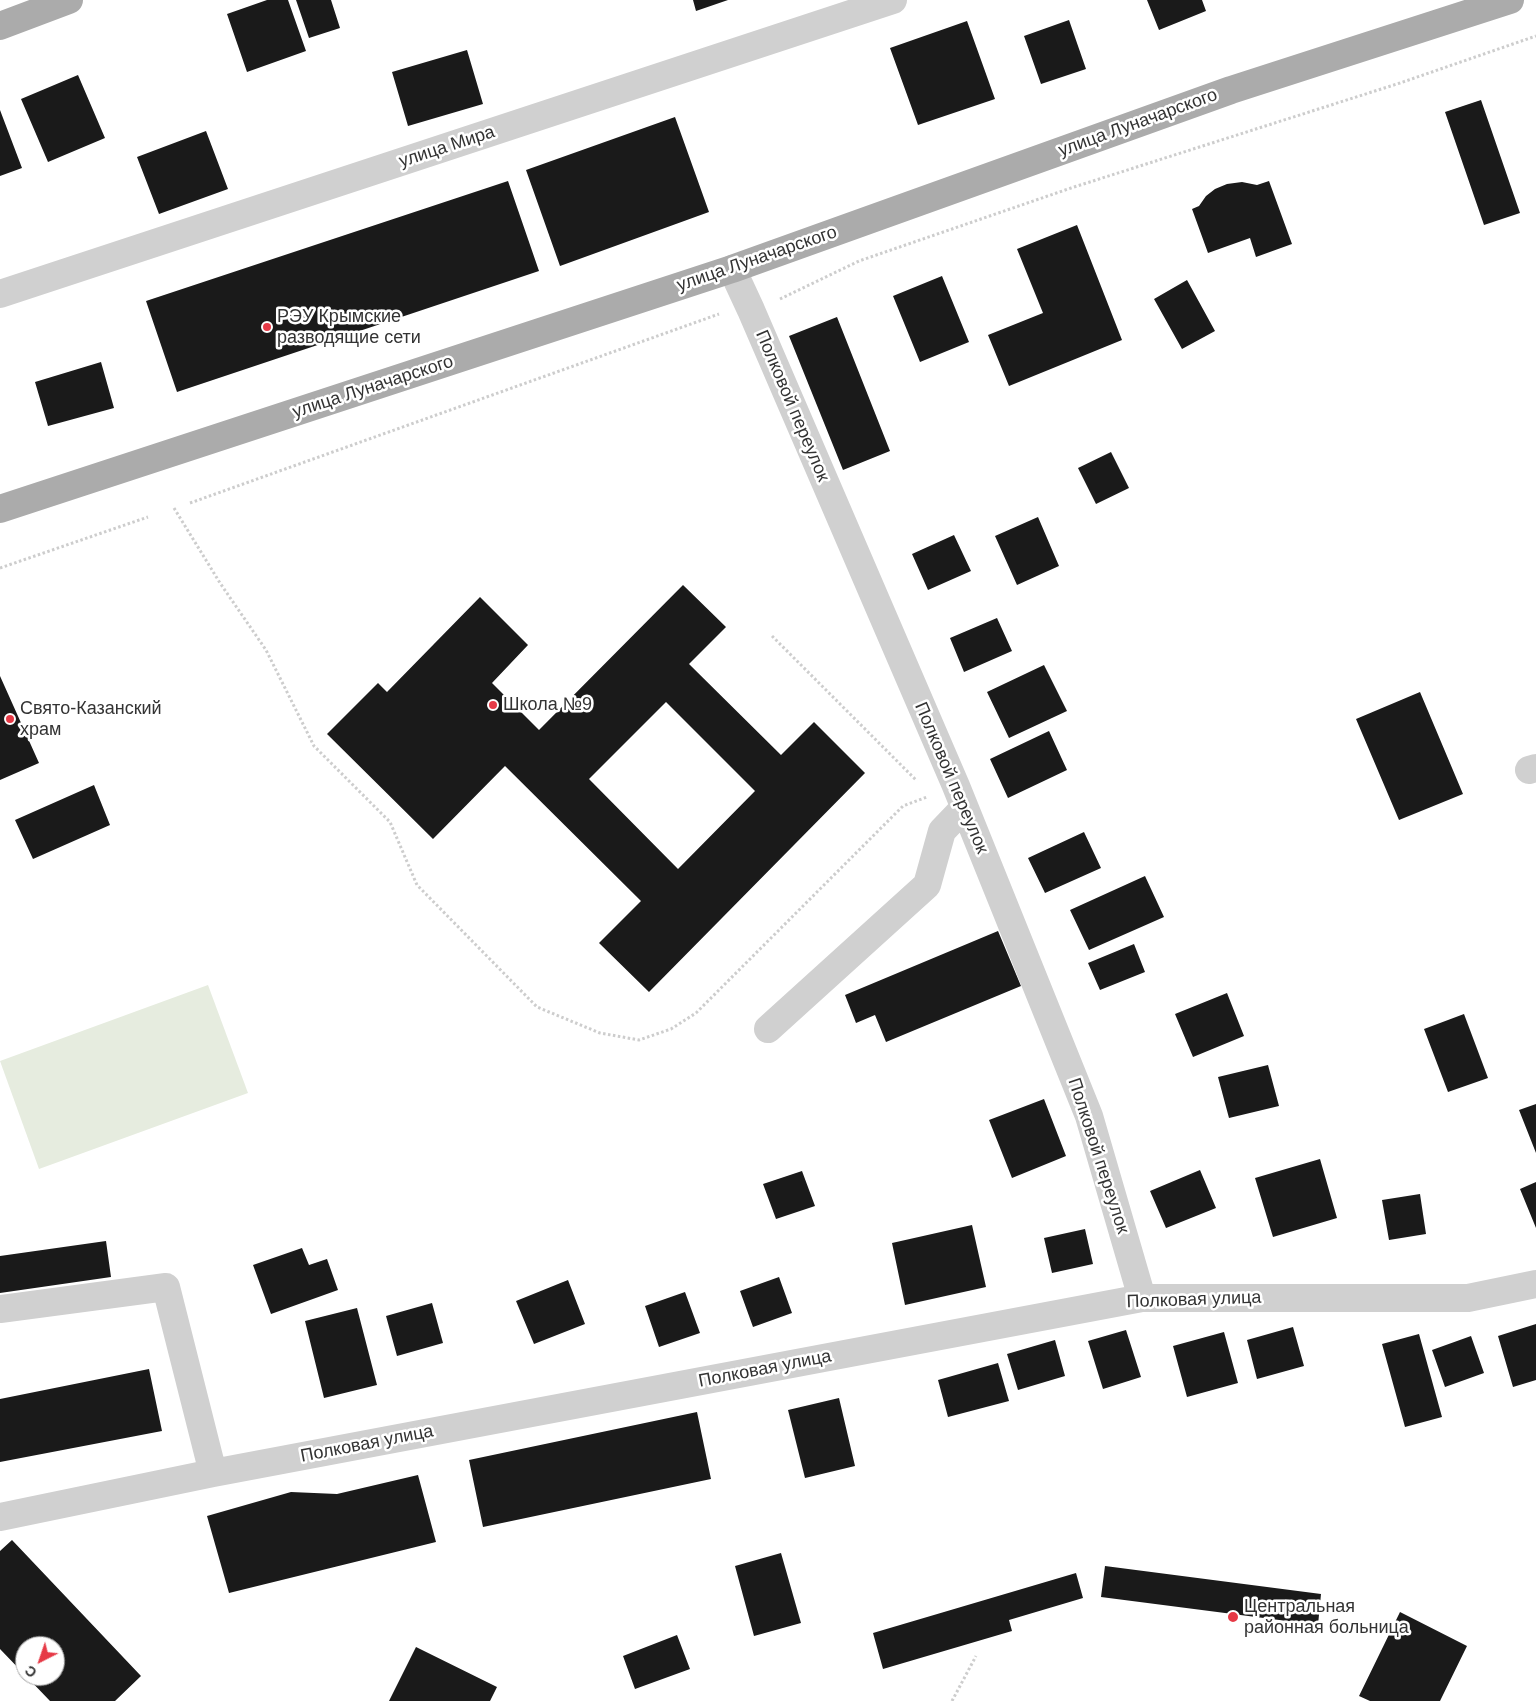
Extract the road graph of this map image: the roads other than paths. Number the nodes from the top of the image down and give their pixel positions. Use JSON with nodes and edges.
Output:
{"nodes":[{"id":1,"x":70,"y":0,"type":"edge"},
{"id":2,"x":893,"y":0,"type":"edge"},
{"id":3,"x":1510,"y":0,"type":"edge"},
{"id":4,"x":0,"y":26,"type":"edge"},
{"id":5,"x":732,"y":270,"type":"junction"},
{"id":6,"x":0,"y":294,"type":"edge"},
{"id":7,"x":0,"y":509,"type":"edge"},
{"id":8,"x":951,"y":796,"type":"junction"},
{"id":9,"x":768,"y":1029,"type":"dead end"},
{"id":10,"x":1536,"y":1284,"type":"edge"},
{"id":11,"x":1142,"y":1298,"type":"junction"},
{"id":12,"x":0,"y":1309,"type":"edge"},
{"id":13,"x":213,"y":1473,"type":"junction"},
{"id":14,"x":0,"y":1517,"type":"edge"}],
"edges":[{"from":1,"to":4,"type":"main road"},
{"from":2,"to":6,"type":"street","name":"улица Мира"},
{"from":3,"to":5,"type":"main road","name":"улица Луначарского"},
{"from":5,"to":7,"type":"main road","name":"улица Луначарского"},
{"from":5,"to":8,"type":"street","name":"Полковой переулок"},
{"from":8,"to":9,"type":"street"},
{"from":8,"to":11,"type":"street","name":"Полковой переулок"},
{"from":10,"to":11,"type":"street","name":"Полковая улица"},
{"from":11,"to":13,"type":"street","name":"Полковая улица"},
{"from":12,"to":13,"type":"street"},
{"from":13,"to":14,"type":"street","name":"Полковая улица"}]}
